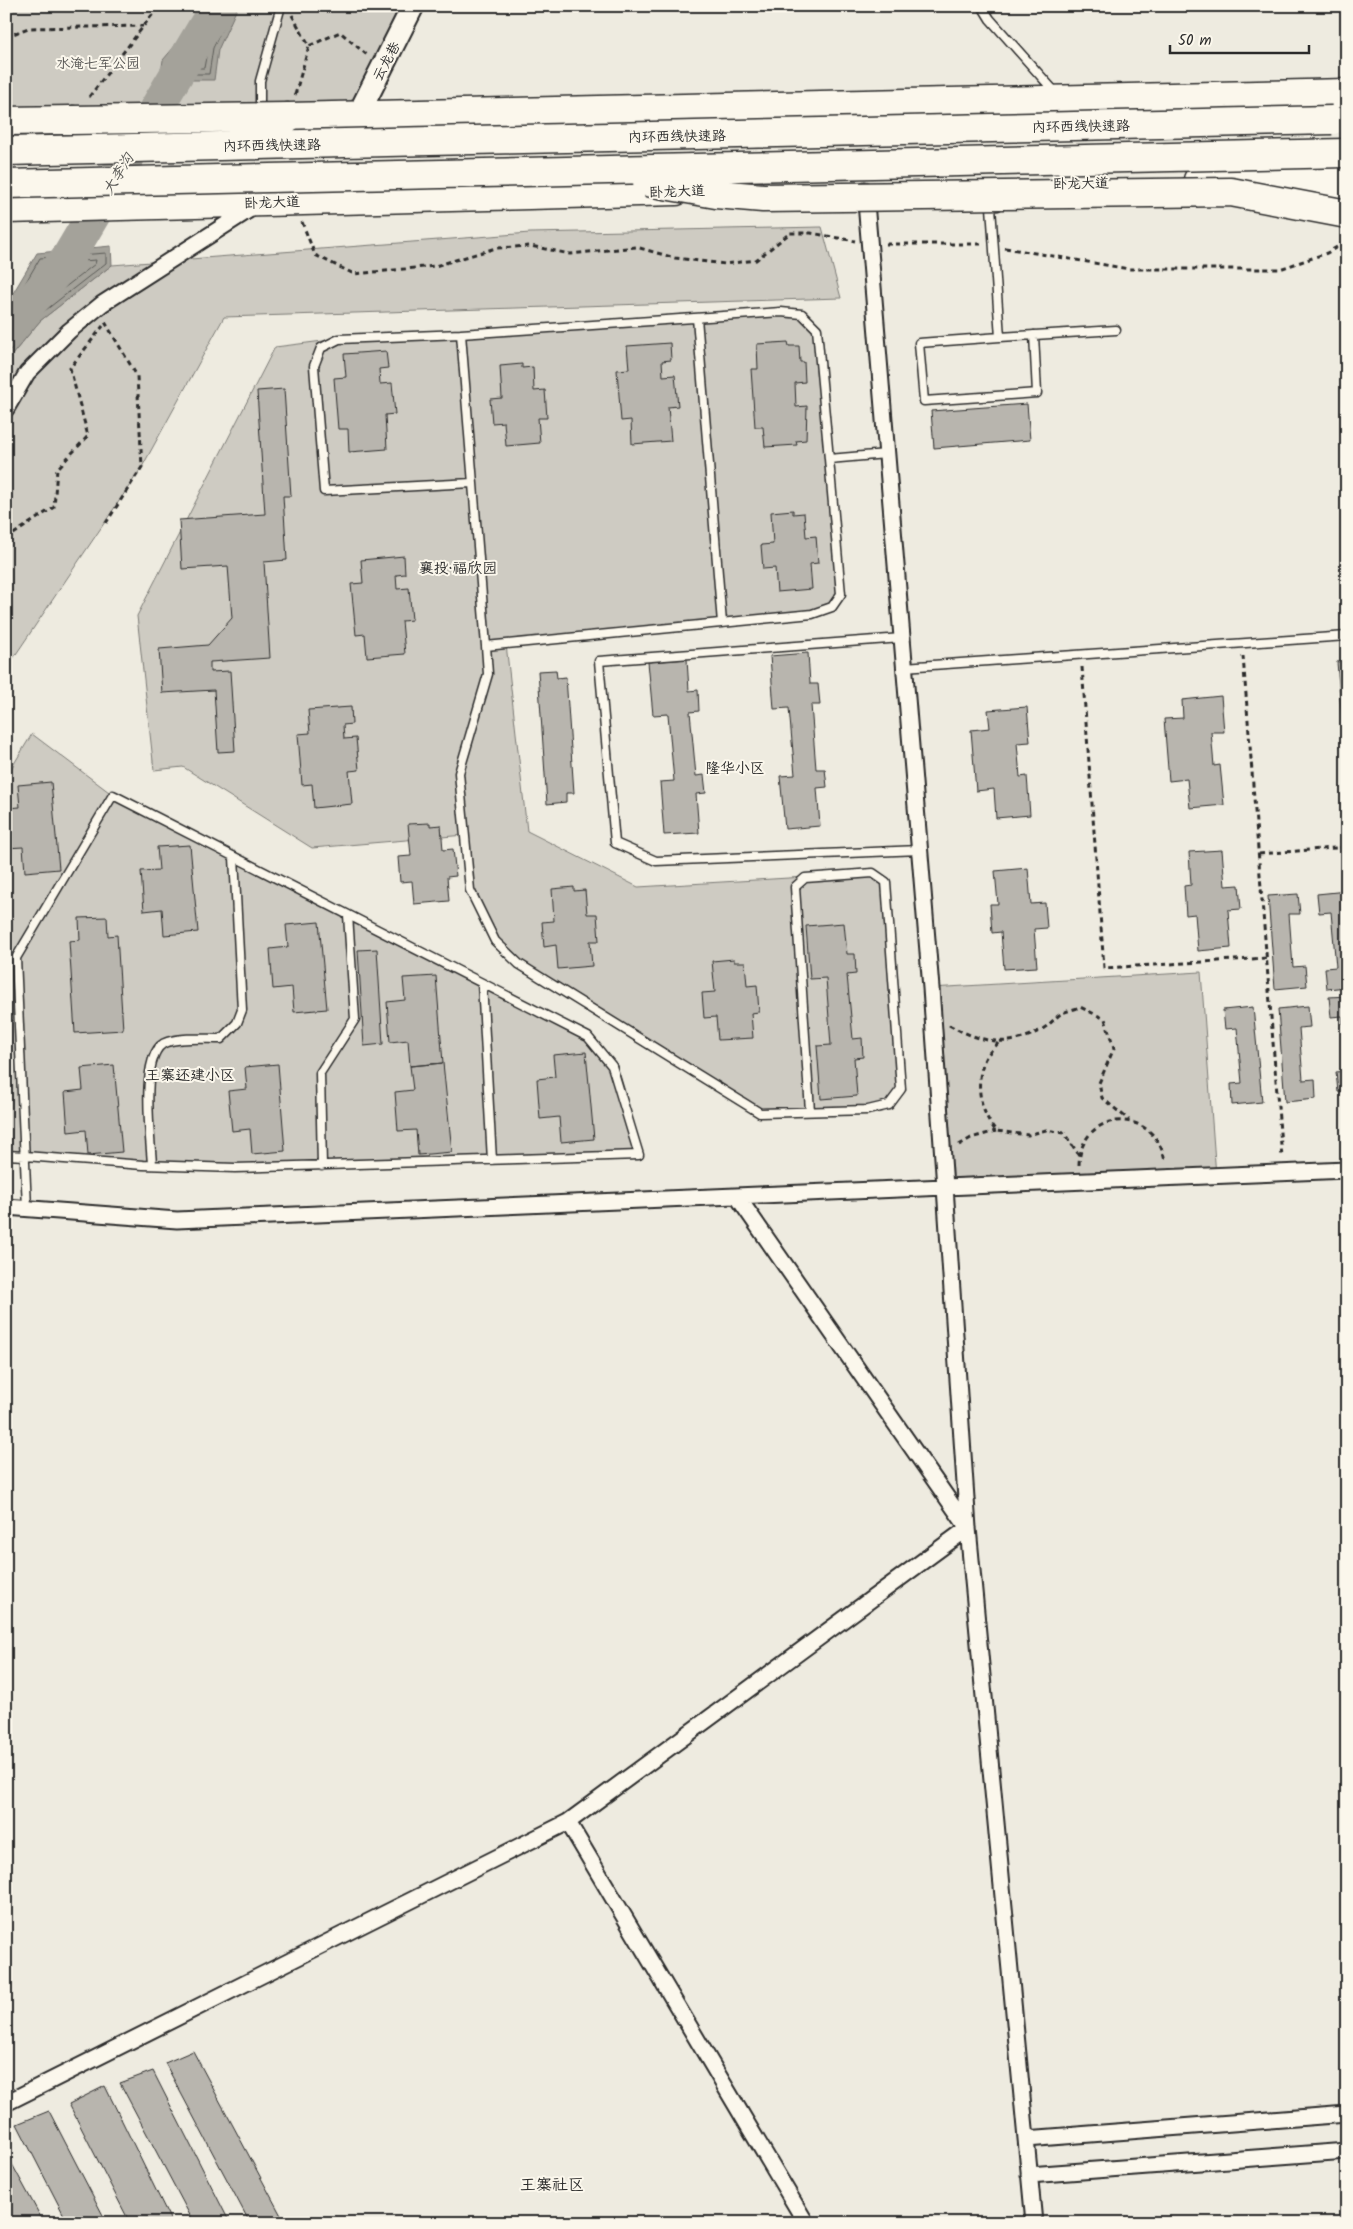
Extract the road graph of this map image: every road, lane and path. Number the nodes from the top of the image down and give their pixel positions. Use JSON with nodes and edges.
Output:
{"nodes":[{"id":1,"x":159,"y":6,"type":"edge"},
{"id":2,"x":280,"y":6,"type":"edge"},
{"id":3,"x":413,"y":6,"type":"edge"},
{"id":4,"x":982,"y":6,"type":"edge"},
{"id":5,"x":292,"y":14,"type":"dead end"},
{"id":6,"x":143,"y":26,"type":"junction"},
{"id":7,"x":6,"y":38,"type":"edge"},
{"id":8,"x":309,"y":46,"type":"junction"},
{"id":9,"x":383,"y":68,"type":"junction"},
{"id":10,"x":1347,"y":93,"type":"edge"},
{"id":11,"x":1061,"y":99,"type":"junction"},
{"id":12,"x":1347,"y":101,"type":"edge"},
{"id":13,"x":358,"y":115,"type":"junction"},
{"id":14,"x":289,"y":117,"type":"junction"},
{"id":15,"x":72,"y":120,"type":"junction"},
{"id":16,"x":1347,"y":120,"type":"edge"},
{"id":17,"x":6,"y":121,"type":"edge"},
{"id":18,"x":260,"y":128,"type":"dead end"},
{"id":19,"x":260,"y":137,"type":"dead end"},
{"id":20,"x":549,"y":139,"type":"junction"},
{"id":21,"x":6,"y":151,"type":"edge"},
{"id":22,"x":1347,"y":153,"type":"edge"},
{"id":23,"x":260,"y":156,"type":"dead end"},
{"id":24,"x":260,"y":165,"type":"dead end"},
{"id":25,"x":548,"y":172,"type":"junction"},
{"id":26,"x":1347,"y":174,"type":"edge"},
{"id":27,"x":1166,"y":184,"type":"dead end"},
{"id":28,"x":865,"y":186,"type":"junction"},
{"id":29,"x":1231,"y":192,"type":"junction"},
{"id":30,"x":260,"y":193,"type":"junction"},
{"id":31,"x":1347,"y":196,"type":"edge"},
{"id":32,"x":294,"y":202,"type":"junction"},
{"id":33,"x":1048,"y":204,"type":"dead end"},
{"id":34,"x":8,"y":206,"type":"edge"},
{"id":35,"x":1010,"y":206,"type":"dead end"},
{"id":36,"x":1347,"y":214,"type":"edge"},
{"id":37,"x":1347,"y":241,"type":"edge"},
{"id":38,"x":869,"y":244,"type":"junction"},
{"id":39,"x":993,"y":246,"type":"junction"},
{"id":40,"x":102,"y":304,"type":"junction"},
{"id":41,"x":696,"y":318,"type":"junction"},
{"id":42,"x":105,"y":324,"type":"junction"},
{"id":43,"x":1116,"y":330,"type":"dead end"},
{"id":44,"x":460,"y":334,"type":"junction"},
{"id":45,"x":1034,"y":335,"type":"junction"},
{"id":46,"x":1000,"y":337,"type":"junction"},
{"id":47,"x":6,"y":409,"type":"edge"},
{"id":48,"x":886,"y":454,"type":"junction"},
{"id":49,"x":829,"y":459,"type":"junction"},
{"id":50,"x":472,"y":483,"type":"junction"},
{"id":51,"x":106,"y":523,"type":"dead end"},
{"id":52,"x":6,"y":539,"type":"edge"},
{"id":53,"x":722,"y":623,"type":"junction"},
{"id":54,"x":1347,"y":636,"type":"edge"},
{"id":55,"x":902,"y":638,"type":"junction"},
{"id":56,"x":1242,"y":643,"type":"junction"},
{"id":57,"x":486,"y":646,"type":"junction"},
{"id":58,"x":1081,"y":654,"type":"junction"},
{"id":59,"x":904,"y":667,"type":"junction"},
{"id":60,"x":1347,"y":848,"type":"edge"},
{"id":61,"x":920,"y":850,"type":"junction"},
{"id":62,"x":1259,"y":854,"type":"junction"},
{"id":63,"x":234,"y":857,"type":"junction"},
{"id":64,"x":348,"y":915,"type":"junction"},
{"id":65,"x":1266,"y":958,"type":"junction"},
{"id":66,"x":482,"y":983,"type":"junction"},
{"id":67,"x":933,"y":1014,"type":"junction"},
{"id":68,"x":998,"y":1042,"type":"junction"},
{"id":69,"x":810,"y":1112,"type":"junction"},
{"id":70,"x":1129,"y":1120,"type":"junction"},
{"id":71,"x":996,"y":1131,"type":"junction"},
{"id":72,"x":6,"y":1155,"type":"edge"},
{"id":73,"x":1079,"y":1155,"type":"junction"},
{"id":74,"x":24,"y":1156,"type":"junction"},
{"id":75,"x":492,"y":1160,"type":"junction"},
{"id":76,"x":944,"y":1161,"type":"junction"},
{"id":77,"x":152,"y":1165,"type":"junction"},
{"id":78,"x":322,"y":1166,"type":"junction"},
{"id":79,"x":1347,"y":1170,"type":"edge"},
{"id":80,"x":1283,"y":1173,"type":"junction"},
{"id":81,"x":1168,"y":1178,"type":"junction"},
{"id":82,"x":1079,"y":1181,"type":"junction"},
{"id":83,"x":945,"y":1187,"type":"junction"},
{"id":84,"x":737,"y":1196,"type":"junction"},
{"id":85,"x":6,"y":1207,"type":"edge"},
{"id":86,"x":27,"y":1208,"type":"junction"},
{"id":87,"x":968,"y":1528,"type":"junction"},
{"id":88,"x":568,"y":1822,"type":"junction"},
{"id":89,"x":6,"y":2103,"type":"edge"},
{"id":90,"x":1347,"y":2114,"type":"edge"},
{"id":91,"x":1026,"y":2139,"type":"junction"},
{"id":92,"x":1347,"y":2151,"type":"edge"},
{"id":93,"x":1029,"y":2175,"type":"junction"},
{"id":94,"x":806,"y":2223,"type":"edge"},
{"id":95,"x":1034,"y":2223,"type":"edge"}],
"edges":[{"from":1,"to":6,"type":"path"},
{"from":2,"to":18,"type":"lane"},
{"from":3,"to":9,"type":"street","name":"云龙巷"},
{"from":4,"to":11,"type":"lane"},
{"from":5,"to":8,"type":"path"},
{"from":6,"to":7,"type":"path"},
{"from":6,"to":15,"type":"path"},
{"from":8,"to":9,"type":"path"},
{"from":8,"to":14,"type":"path"},
{"from":9,"to":13,"type":"street","name":"云龙巷"},
{"from":10,"to":11,"type":"highway"},
{"from":11,"to":13,"type":"highway"},
{"from":12,"to":20,"type":"highway","bridge":true},
{"from":13,"to":14,"type":"highway"},
{"from":14,"to":15,"type":"highway","bridge":true},
{"from":15,"to":17,"type":"highway"},
{"from":16,"to":20,"type":"highway","name":"内环西线快速路","bridge":true},
{"from":19,"to":23,"type":"lane"},
{"from":20,"to":21,"type":"highway","name":"内环西线快速路","bridge":true},
{"from":22,"to":25,"type":"highway","bridge":true},
{"from":24,"to":30,"type":"lane"},
{"from":25,"to":29,"type":"highway","bridge":true},
{"from":25,"to":34,"type":"highway","bridge":true},
{"from":26,"to":28,"type":"highway","name":"卧龙大道"},
{"from":27,"to":33,"type":"lane"},
{"from":28,"to":32,"type":"highway","name":"卧龙大道"},
{"from":28,"to":38,"type":"street"},
{"from":29,"to":31,"type":"highway","bridge":true},
{"from":29,"to":36,"type":"highway","bridge":true},
{"from":30,"to":32,"type":"highway","name":"卧龙大道"},
{"from":30,"to":34,"type":"highway","name":"卧龙大道"},
{"from":30,"to":40,"type":"street"},
{"from":32,"to":38,"type":"path"},
{"from":35,"to":39,"type":"lane"},
{"from":37,"to":39,"type":"path"},
{"from":38,"to":39,"type":"path"},
{"from":38,"to":48,"type":"street"},
{"from":39,"to":46,"type":"lane"},
{"from":40,"to":42,"type":"path"},
{"from":40,"to":47,"type":"street"},
{"from":41,"to":44,"type":"lane"},
{"from":41,"to":49,"type":"lane"},
{"from":41,"to":53,"type":"lane"},
{"from":42,"to":51,"type":"path"},
{"from":42,"to":52,"type":"path"},
{"from":43,"to":45,"type":"lane"},
{"from":44,"to":50,"type":"lane"},
{"from":44,"to":50,"type":"lane"},
{"from":45,"to":46,"type":"lane"},
{"from":45,"to":46,"type":"lane"},
{"from":48,"to":49,"type":"lane"},
{"from":48,"to":55,"type":"street"},
{"from":49,"to":53,"type":"lane"},
{"from":50,"to":57,"type":"lane"},
{"from":53,"to":57,"type":"lane"},
{"from":54,"to":56,"type":"lane"},
{"from":55,"to":59,"type":"street"},
{"from":55,"to":61,"type":"lane"},
{"from":56,"to":58,"type":"lane"},
{"from":56,"to":62,"type":"path"},
{"from":57,"to":69,"type":"lane"},
{"from":58,"to":59,"type":"lane"},
{"from":58,"to":65,"type":"path"},
{"from":59,"to":61,"type":"street"},
{"from":60,"to":62,"type":"path"},
{"from":61,"to":67,"type":"street"},
{"from":62,"to":65,"type":"path"},
{"from":63,"to":64,"type":"lane"},
{"from":63,"to":74,"type":"lane"},
{"from":63,"to":77,"type":"lane"},
{"from":64,"to":66,"type":"lane"},
{"from":64,"to":78,"type":"lane"},
{"from":65,"to":80,"type":"path"},
{"from":66,"to":75,"type":"lane"},
{"from":66,"to":75,"type":"lane"},
{"from":67,"to":68,"type":"path"},
{"from":67,"to":76,"type":"street"},
{"from":68,"to":70,"type":"path"},
{"from":68,"to":71,"type":"path"},
{"from":69,"to":69,"type":"lane"},
{"from":70,"to":73,"type":"path"},
{"from":70,"to":81,"type":"path"},
{"from":71,"to":73,"type":"path"},
{"from":71,"to":76,"type":"path"},
{"from":72,"to":74,"type":"lane"},
{"from":73,"to":82,"type":"path"},
{"from":74,"to":77,"type":"lane"},
{"from":74,"to":86,"type":"lane"},
{"from":75,"to":78,"type":"lane"},
{"from":76,"to":83,"type":"street"},
{"from":77,"to":78,"type":"lane"},
{"from":79,"to":80,"type":"street"},
{"from":80,"to":81,"type":"street"},
{"from":81,"to":82,"type":"street"},
{"from":82,"to":83,"type":"street"},
{"from":83,"to":84,"type":"street"},
{"from":83,"to":87,"type":"street"},
{"from":84,"to":86,"type":"street"},
{"from":84,"to":87,"type":"street"},
{"from":85,"to":86,"type":"street"},
{"from":87,"to":88,"type":"street"},
{"from":87,"to":91,"type":"street"},
{"from":88,"to":89,"type":"street"},
{"from":88,"to":94,"type":"street"},
{"from":90,"to":91,"type":"street"},
{"from":91,"to":93,"type":"street"},
{"from":92,"to":93,"type":"street"},
{"from":93,"to":95,"type":"street"}]}
